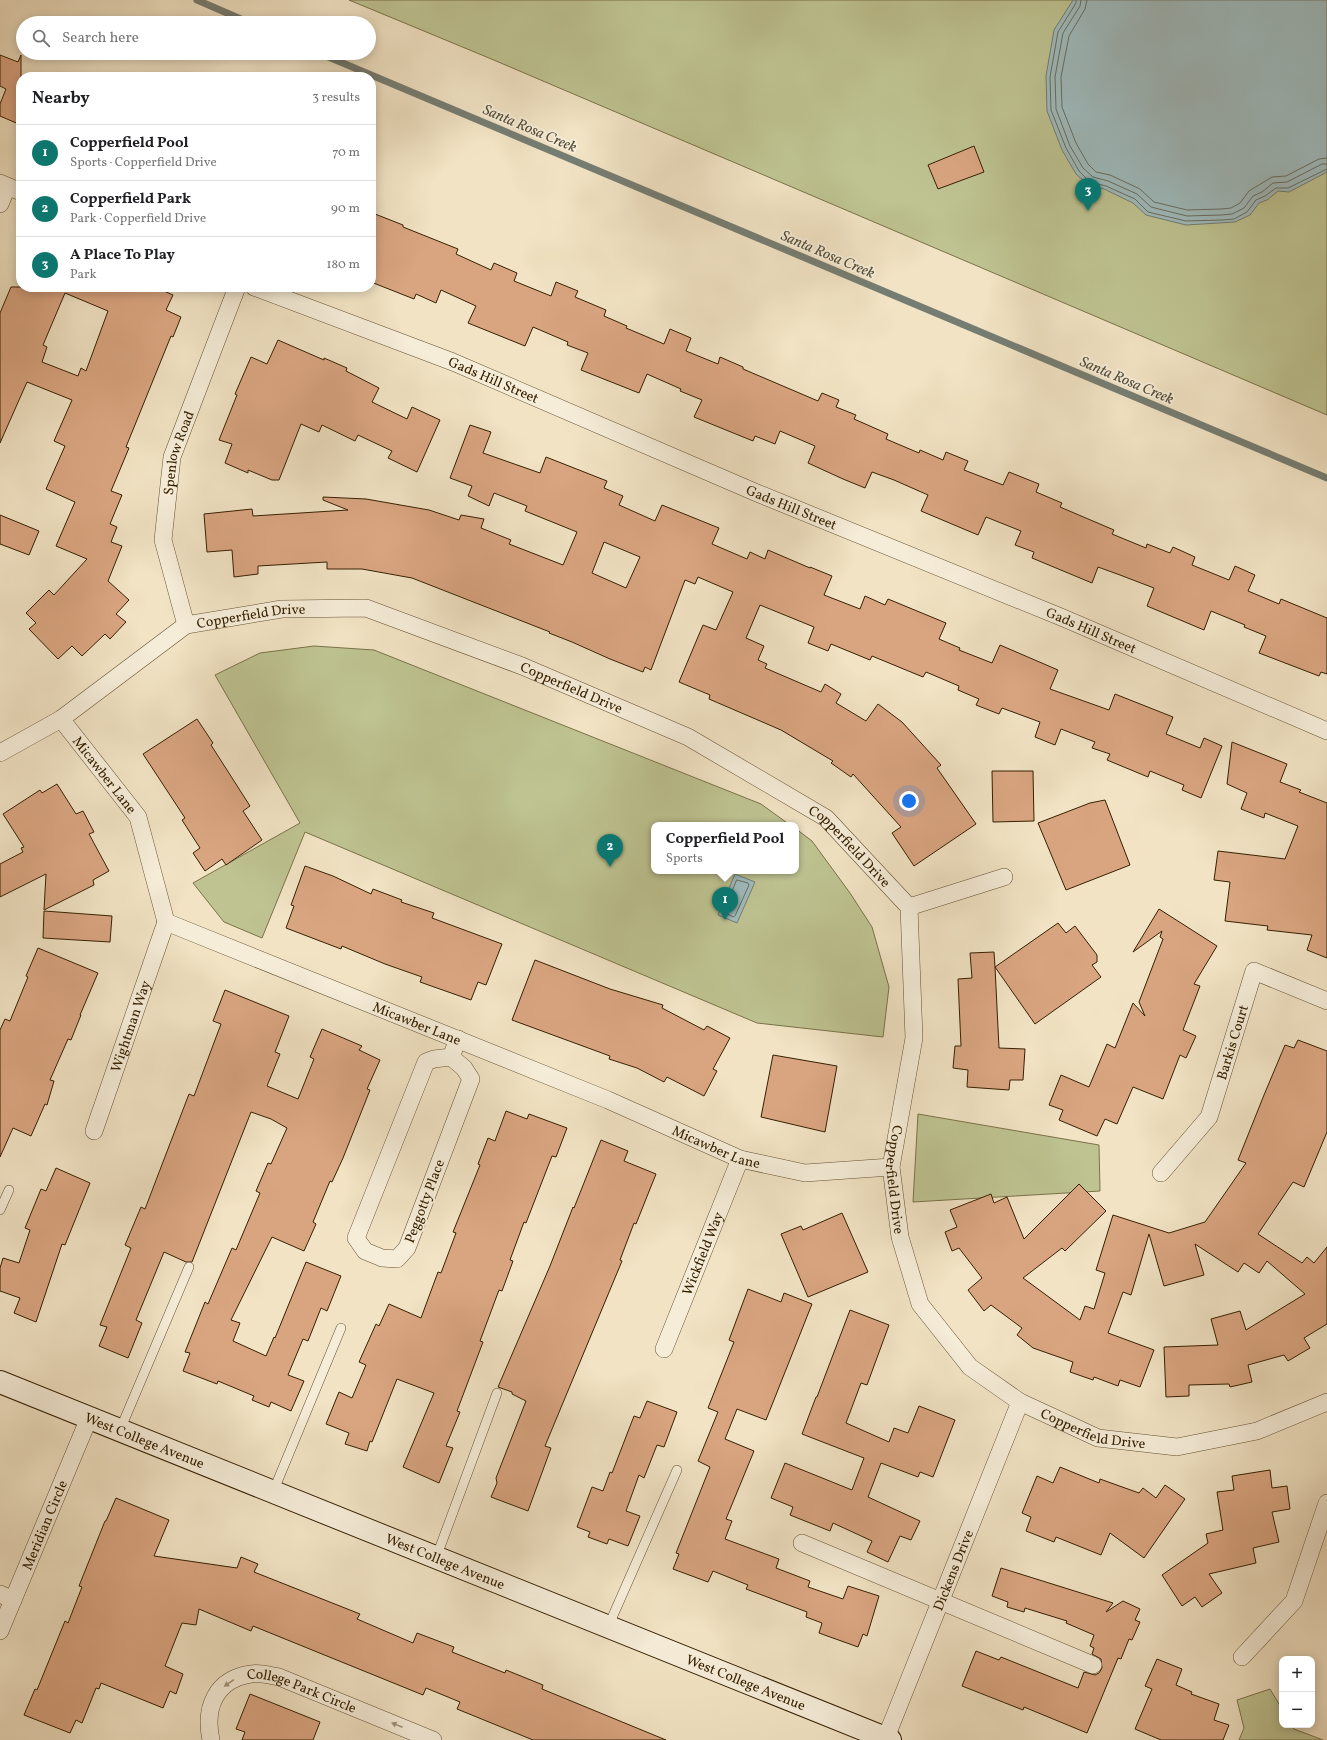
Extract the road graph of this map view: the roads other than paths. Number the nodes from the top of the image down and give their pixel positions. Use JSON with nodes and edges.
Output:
{"nodes":[{"id":1,"x":9,"y":188,"type":"edge"},
{"id":2,"x":0,"y":204,"type":"edge"},
{"id":3,"x":235,"y":292,"type":"edge"},
{"id":4,"x":267,"y":292,"type":"edge"},
{"id":5,"x":186,"y":625,"type":"junction"},
{"id":6,"x":61,"y":719,"type":"junction"},
{"id":7,"x":1327,"y":731,"type":"edge"},
{"id":8,"x":0,"y":753,"type":"edge"},
{"id":9,"x":1004,"y":877,"type":"dead end"},
{"id":10,"x":910,"y":907,"type":"junction"},
{"id":11,"x":166,"y":922,"type":"junction"},
{"id":12,"x":1327,"y":1001,"type":"edge"},
{"id":13,"x":458,"y":1039,"type":"junction"},
{"id":14,"x":451,"y":1057,"type":"junction"},
{"id":15,"x":94,"y":1131,"type":"dead end"},
{"id":16,"x":740,"y":1159,"type":"junction"},
{"id":17,"x":891,"y":1168,"type":"junction"},
{"id":18,"x":1161,"y":1173,"type":"dead end"},
{"id":19,"x":9,"y":1190,"type":"dead end"},
{"id":20,"x":0,"y":1210,"type":"edge"},
{"id":21,"x":189,"y":1267,"type":"dead end"},
{"id":22,"x":341,"y":1328,"type":"dead end"},
{"id":23,"x":664,"y":1349,"type":"dead end"},
{"id":24,"x":0,"y":1382,"type":"edge"},
{"id":25,"x":497,"y":1393,"type":"dead end"},
{"id":26,"x":1020,"y":1402,"type":"junction"},
{"id":27,"x":1327,"y":1403,"type":"edge"},
{"id":28,"x":1327,"y":1411,"type":"edge"},
{"id":29,"x":88,"y":1418,"type":"junction"},
{"id":30,"x":120,"y":1430,"type":"junction"},
{"id":31,"x":677,"y":1470,"type":"dead end"},
{"id":32,"x":273,"y":1492,"type":"junction"},
{"id":33,"x":1327,"y":1503,"type":"edge"},
{"id":34,"x":802,"y":1543,"type":"dead end"},
{"id":35,"x":436,"y":1558,"type":"junction"},
{"id":36,"x":7,"y":1597,"type":"edge"},
{"id":37,"x":940,"y":1601,"type":"junction"},
{"id":38,"x":608,"y":1627,"type":"junction"},
{"id":39,"x":0,"y":1631,"type":"edge"},
{"id":40,"x":1242,"y":1657,"type":"dead end"},
{"id":41,"x":1093,"y":1665,"type":"dead end"},
{"id":42,"x":887,"y":1739,"type":"edge"},
{"id":43,"x":211,"y":1740,"type":"edge"},
{"id":44,"x":434,"y":1740,"type":"edge"}],
"edges":[{"from":1,"to":2,"type":"street"},
{"from":3,"to":5,"type":"street","name":"Spenlow Road"},
{"from":4,"to":7,"type":"street","name":"Gads Hill Street"},
{"from":5,"to":6,"type":"street","name":"Copperfield Drive"},
{"from":5,"to":10,"type":"street","name":"Copperfield Drive"},
{"from":6,"to":8,"type":"street","name":"Copperfield Drive"},
{"from":6,"to":11,"type":"street","name":"Micawber Lane"},
{"from":9,"to":10,"type":"street"},
{"from":10,"to":17,"type":"street","name":"Copperfield Drive"},
{"from":11,"to":13,"type":"street","name":"Micawber Lane"},
{"from":11,"to":15,"type":"street","name":"Wightman Way"},
{"from":12,"to":18,"type":"street","name":"Barkis Court"},
{"from":13,"to":14,"type":"street"},
{"from":13,"to":16,"type":"street","name":"Micawber Lane"},
{"from":14,"to":14,"type":"street","name":"Peggotty Place"},
{"from":16,"to":17,"type":"street","name":"Micawber Lane"},
{"from":16,"to":23,"type":"street","name":"Wickfield Way"},
{"from":17,"to":26,"type":"street","name":"Copperfield Drive"},
{"from":19,"to":20,"type":"lane"},
{"from":21,"to":30,"type":"lane"},
{"from":22,"to":32,"type":"lane"},
{"from":24,"to":29,"type":"main road","name":"West College Avenue"},
{"from":25,"to":35,"type":"lane"},
{"from":26,"to":27,"type":"street","name":"Copperfield Drive"},
{"from":26,"to":37,"type":"street","name":"Dickens Drive"},
{"from":27,"to":28,"type":"street"},
{"from":29,"to":30,"type":"main road","name":"West College Avenue"},
{"from":29,"to":36,"type":"street","name":"Meridian Circle"},
{"from":30,"to":32,"type":"main road","name":"West College Avenue"},
{"from":31,"to":38,"type":"lane"},
{"from":32,"to":35,"type":"main road","name":"West College Avenue"},
{"from":33,"to":40,"type":"street"},
{"from":34,"to":37,"type":"street"},
{"from":35,"to":38,"type":"main road","name":"West College Avenue"},
{"from":36,"to":39,"type":"street","name":"Meridian Circle"},
{"from":37,"to":41,"type":"street"},
{"from":37,"to":42,"type":"street","name":"Dickens Drive"},
{"from":38,"to":42,"type":"main road","name":"West College Avenue"},
{"from":44,"to":43,"type":"street","name":"College Park Circle","one_way":true}]}
